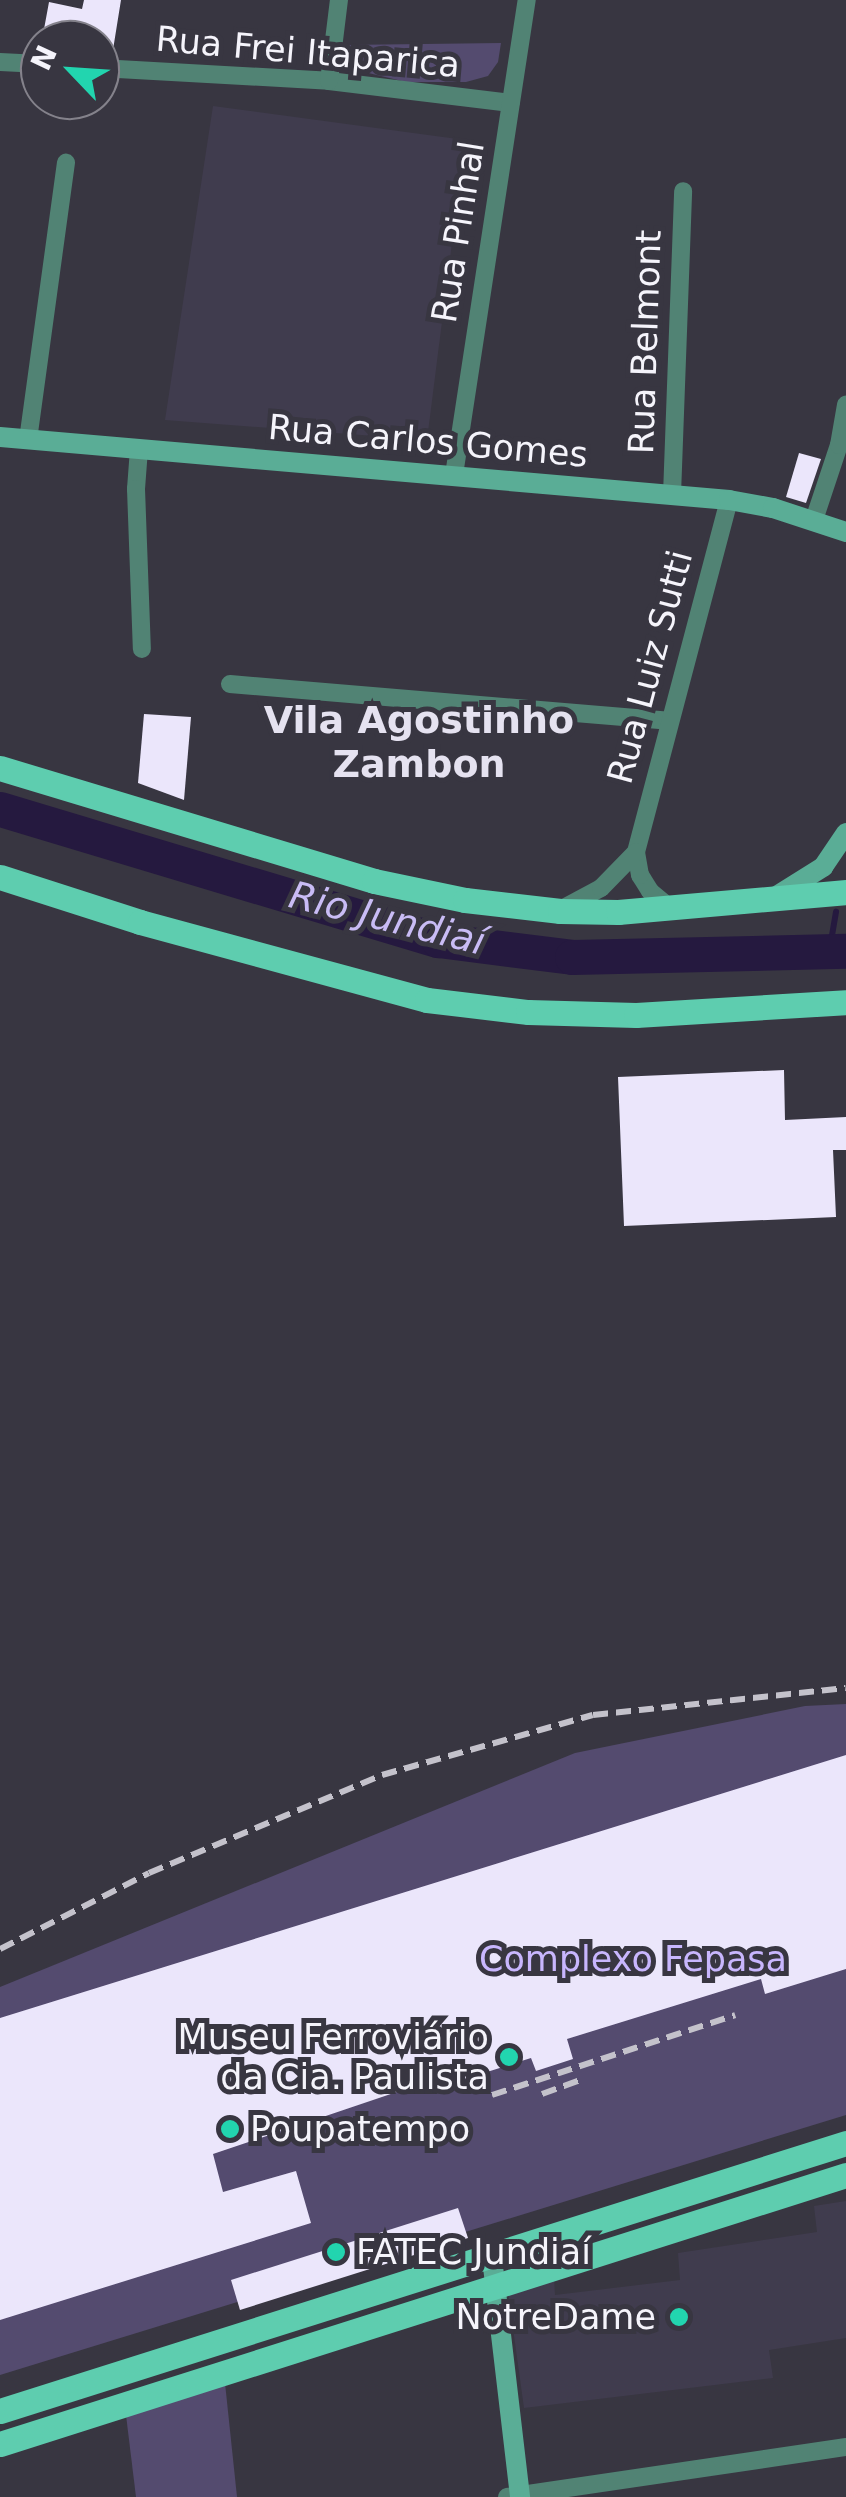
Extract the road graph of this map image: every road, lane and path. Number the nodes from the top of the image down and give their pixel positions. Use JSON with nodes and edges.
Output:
{"nodes":[{"id":1,"x":339,"y":0,"type":"edge"},
{"id":2,"x":527,"y":0,"type":"edge"},
{"id":3,"x":120,"y":69,"type":"edge"},
{"id":4,"x":329,"y":81,"type":"junction"},
{"id":5,"x":511,"y":103,"type":"junction"},
{"id":6,"x":66,"y":163,"type":"dead end"},
{"id":7,"x":683,"y":192,"type":"dead end"},
{"id":8,"x":846,"y":405,"type":"edge"},
{"id":9,"x":0,"y":437,"type":"edge"},
{"id":10,"x":28,"y":440,"type":"junction"},
{"id":11,"x":139,"y":450,"type":"junction"},
{"id":12,"x":454,"y":475,"type":"junction"},
{"id":13,"x":672,"y":495,"type":"junction"},
{"id":14,"x":729,"y":500,"type":"junction"},
{"id":15,"x":814,"y":520,"type":"junction"},
{"id":16,"x":846,"y":532,"type":"edge"},
{"id":17,"x":142,"y":649,"type":"dead end"},
{"id":18,"x":230,"y":684,"type":"dead end"},
{"id":19,"x":668,"y":721,"type":"junction"},
{"id":20,"x":0,"y":768,"type":"edge"},
{"id":21,"x":846,"y":833,"type":"edge"},
{"id":22,"x":636,"y":852,"type":"junction"},
{"id":23,"x":0,"y":876,"type":"edge"},
{"id":24,"x":846,"y":892,"type":"edge"},
{"id":25,"x":772,"y":899,"type":"junction"},
{"id":26,"x":670,"y":908,"type":"junction"},
{"id":27,"x":560,"y":911,"type":"junction"},
{"id":28,"x":846,"y":1002,"type":"edge"},
{"id":29,"x":846,"y":2143,"type":"edge"},
{"id":30,"x":846,"y":2175,"type":"edge"},
{"id":31,"x":492,"y":2258,"type":"junction"},
{"id":32,"x":496,"y":2285,"type":"junction"},
{"id":33,"x":0,"y":2411,"type":"edge"},
{"id":34,"x":0,"y":2444,"type":"edge"},
{"id":35,"x":846,"y":2447,"type":"edge"},
{"id":36,"x":516,"y":2496,"type":"edge"}],
"edges":[{"from":1,"to":4,"type":"street"},
{"from":2,"to":5,"type":"street","name":"Rua Pinhal"},
{"from":3,"to":4,"type":"street","name":"Rua Frei Itaparica"},
{"from":4,"to":5,"type":"street","name":"Rua Frei Itaparica"},
{"from":5,"to":12,"type":"street","name":"Rua Pinhal"},
{"from":6,"to":10,"type":"street"},
{"from":7,"to":13,"type":"street","name":"Rua Belmont"},
{"from":8,"to":15,"type":"street"},
{"from":9,"to":10,"type":"main road","name":"Rua Carlos Gomes"},
{"from":10,"to":11,"type":"main road","name":"Rua Carlos Gomes"},
{"from":11,"to":12,"type":"main road","name":"Rua Carlos Gomes"},
{"from":11,"to":17,"type":"street"},
{"from":12,"to":13,"type":"main road","name":"Rua Carlos Gomes"},
{"from":13,"to":14,"type":"main road","name":"Rua Carlos Gomes"},
{"from":14,"to":15,"type":"main road","name":"Rua Carlos Gomes"},
{"from":14,"to":19,"type":"street","name":"Rua Luiz Sutti"},
{"from":15,"to":16,"type":"main road","name":"Rua Carlos Gomes"},
{"from":18,"to":19,"type":"street"},
{"from":19,"to":22,"type":"street","name":"Rua Luiz Sutti"},
{"from":20,"to":27,"type":"main road"},
{"from":21,"to":25,"type":"main road"},
{"from":22,"to":26,"type":"street"},
{"from":22,"to":27,"type":"street"},
{"from":23,"to":28,"type":"main road"},
{"from":24,"to":25,"type":"main road"},
{"from":25,"to":26,"type":"main road"},
{"from":26,"to":27,"type":"main road"},
{"from":29,"to":31,"type":"main road"},
{"from":30,"to":32,"type":"main road"},
{"from":31,"to":32,"type":"main road"},
{"from":31,"to":33,"type":"main road"},
{"from":32,"to":34,"type":"main road"},
{"from":32,"to":36,"type":"main road"},
{"from":35,"to":36,"type":"street"}]}
